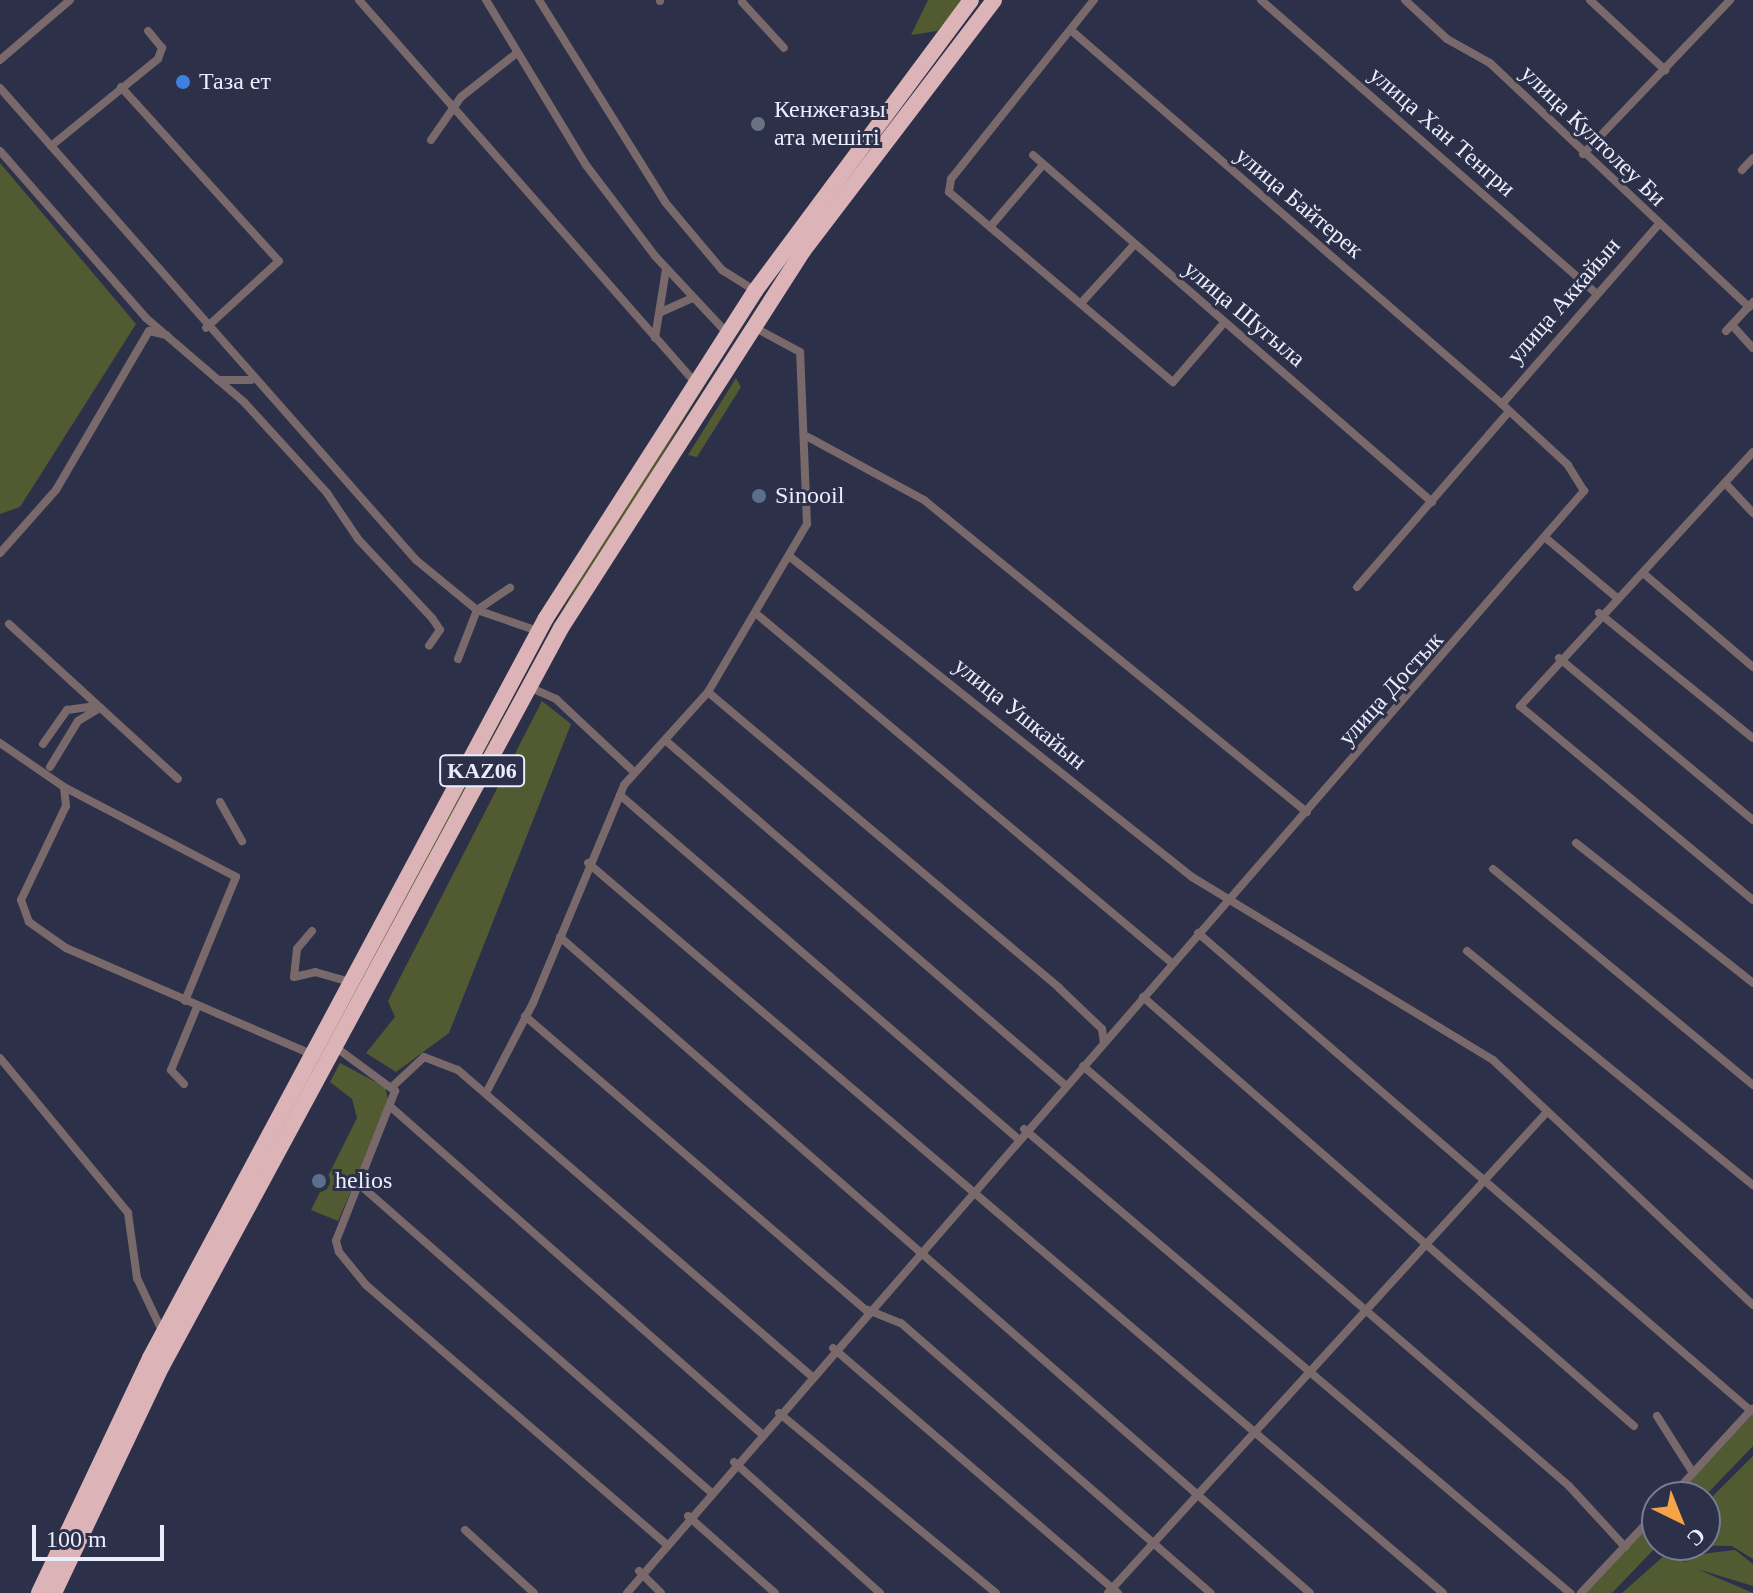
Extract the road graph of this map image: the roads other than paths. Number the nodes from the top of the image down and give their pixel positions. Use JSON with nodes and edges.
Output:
{"nodes":[{"id":1,"x":70,"y":0,"type":"edge"},
{"id":2,"x":359,"y":0,"type":"edge"},
{"id":3,"x":486,"y":0,"type":"edge"},
{"id":4,"x":539,"y":0,"type":"edge"},
{"id":5,"x":971,"y":0,"type":"edge"},
{"id":6,"x":994,"y":0,"type":"edge"},
{"id":7,"x":1094,"y":0,"type":"edge"},
{"id":8,"x":1261,"y":0,"type":"edge"},
{"id":9,"x":1405,"y":0,"type":"edge"},
{"id":10,"x":1590,"y":0,"type":"edge"},
{"id":11,"x":1730,"y":0,"type":"edge"},
{"id":12,"x":742,"y":2,"type":"edge"},
{"id":13,"x":148,"y":31,"type":"dead end"},
{"id":14,"x":1073,"y":32,"type":"junction"},
{"id":15,"x":784,"y":48,"type":"dead end"},
{"id":16,"x":517,"y":53,"type":"junction"},
{"id":17,"x":0,"y":60,"type":"edge"},
{"id":18,"x":1665,"y":70,"type":"junction"},
{"id":19,"x":121,"y":87,"type":"junction"},
{"id":20,"x":0,"y":88,"type":"edge"},
{"id":21,"x":454,"y":111,"type":"junction"},
{"id":22,"x":431,"y":140,"type":"dead end"},
{"id":23,"x":51,"y":146,"type":"junction"},
{"id":24,"x":0,"y":151,"type":"edge"},
{"id":25,"x":1583,"y":154,"type":"junction"},
{"id":26,"x":1033,"y":155,"type":"dead end"},
{"id":27,"x":1753,"y":158,"type":"edge"},
{"id":28,"x":1042,"y":166,"type":"junction"},
{"id":29,"x":1742,"y":170,"type":"dead end"},
{"id":30,"x":1658,"y":225,"type":"junction"},
{"id":31,"x":990,"y":227,"type":"junction"},
{"id":32,"x":1133,"y":246,"type":"junction"},
{"id":33,"x":666,"y":268,"type":"junction"},
{"id":34,"x":755,"y":291,"type":"junction"},
{"id":35,"x":1597,"y":294,"type":"junction"},
{"id":36,"x":693,"y":298,"type":"junction"},
{"id":37,"x":1083,"y":301,"type":"junction"},
{"id":38,"x":1751,"y":304,"type":"edge"},
{"id":39,"x":661,"y":313,"type":"junction"},
{"id":40,"x":1224,"y":323,"type":"junction"},
{"id":41,"x":206,"y":328,"type":"junction"},
{"id":42,"x":739,"y":330,"type":"junction"},
{"id":43,"x":168,"y":336,"type":"junction"},
{"id":44,"x":655,"y":338,"type":"junction"},
{"id":45,"x":1753,"y":348,"type":"edge"},
{"id":46,"x":214,"y":380,"type":"junction"},
{"id":47,"x":251,"y":380,"type":"junction"},
{"id":48,"x":694,"y":381,"type":"junction"},
{"id":49,"x":1502,"y":404,"type":"junction"},
{"id":50,"x":1506,"y":415,"type":"junction"},
{"id":51,"x":808,"y":437,"type":"junction"},
{"id":52,"x":1753,"y":452,"type":"edge"},
{"id":53,"x":1726,"y":484,"type":"junction"},
{"id":54,"x":1432,"y":502,"type":"junction"},
{"id":55,"x":1753,"y":513,"type":"edge"},
{"id":56,"x":1547,"y":539,"type":"junction"},
{"id":57,"x":0,"y":553,"type":"edge"},
{"id":58,"x":789,"y":556,"type":"junction"},
{"id":59,"x":1643,"y":573,"type":"junction"},
{"id":60,"x":1357,"y":587,"type":"dead end"},
{"id":61,"x":510,"y":588,"type":"dead end"},
{"id":62,"x":1617,"y":598,"type":"junction"},
{"id":63,"x":477,"y":610,"type":"junction"},
{"id":64,"x":1599,"y":613,"type":"junction"},
{"id":65,"x":759,"y":616,"type":"junction"},
{"id":66,"x":9,"y":624,"type":"dead end"},
{"id":67,"x":538,"y":631,"type":"junction"},
{"id":68,"x":429,"y":646,"type":"dead end"},
{"id":69,"x":1559,"y":658,"type":"junction"},
{"id":70,"x":458,"y":659,"type":"dead end"},
{"id":71,"x":1753,"y":667,"type":"edge"},
{"id":72,"x":529,"y":687,"type":"junction"},
{"id":73,"x":708,"y":692,"type":"junction"},
{"id":74,"x":100,"y":708,"type":"junction"},
{"id":75,"x":1753,"y":738,"type":"edge"},
{"id":76,"x":665,"y":740,"type":"junction"},
{"id":77,"x":0,"y":743,"type":"edge"},
{"id":78,"x":43,"y":744,"type":"dead end"},
{"id":79,"x":50,"y":767,"type":"dead end"},
{"id":80,"x":634,"y":772,"type":"junction"},
{"id":81,"x":178,"y":779,"type":"dead end"},
{"id":82,"x":64,"y":787,"type":"junction"},
{"id":83,"x":620,"y":795,"type":"junction"},
{"id":84,"x":220,"y":802,"type":"dead end"},
{"id":85,"x":1307,"y":812,"type":"junction"},
{"id":86,"x":1753,"y":820,"type":"edge"},
{"id":87,"x":242,"y":841,"type":"dead end"},
{"id":88,"x":1576,"y":843,"type":"dead end"},
{"id":89,"x":588,"y":863,"type":"junction"},
{"id":90,"x":1493,"y":869,"type":"dead end"},
{"id":91,"x":1753,"y":900,"type":"edge"},
{"id":92,"x":1227,"y":901,"type":"junction"},
{"id":93,"x":312,"y":931,"type":"dead end"},
{"id":94,"x":1198,"y":933,"type":"junction"},
{"id":95,"x":560,"y":937,"type":"junction"},
{"id":96,"x":1467,"y":951,"type":"dead end"},
{"id":97,"x":1172,"y":963,"type":"junction"},
{"id":98,"x":349,"y":982,"type":"junction"},
{"id":99,"x":1753,"y":983,"type":"edge"},
{"id":100,"x":1143,"y":997,"type":"junction"},
{"id":101,"x":185,"y":1001,"type":"junction"},
{"id":102,"x":197,"y":1007,"type":"junction"},
{"id":103,"x":525,"y":1016,"type":"junction"},
{"id":104,"x":1104,"y":1043,"type":"junction"},
{"id":105,"x":334,"y":1046,"type":"junction"},
{"id":106,"x":311,"y":1054,"type":"junction"},
{"id":107,"x":0,"y":1058,"type":"edge"},
{"id":108,"x":1083,"y":1066,"type":"junction"},
{"id":109,"x":184,"y":1084,"type":"dead end"},
{"id":110,"x":1065,"y":1085,"type":"junction"},
{"id":111,"x":1753,"y":1085,"type":"edge"},
{"id":112,"x":393,"y":1086,"type":"junction"},
{"id":113,"x":486,"y":1093,"type":"junction"},
{"id":114,"x":392,"y":1108,"type":"junction"},
{"id":115,"x":1546,"y":1113,"type":"junction"},
{"id":116,"x":1024,"y":1129,"type":"junction"},
{"id":117,"x":1016,"y":1137,"type":"junction"},
{"id":118,"x":1486,"y":1180,"type":"junction"},
{"id":119,"x":360,"y":1185,"type":"junction"},
{"id":120,"x":1753,"y":1185,"type":"edge"},
{"id":121,"x":968,"y":1194,"type":"junction"},
{"id":122,"x":1426,"y":1244,"type":"junction"},
{"id":123,"x":920,"y":1250,"type":"junction"},
{"id":124,"x":1753,"y":1305,"type":"edge"},
{"id":125,"x":1365,"y":1310,"type":"junction"},
{"id":126,"x":867,"y":1311,"type":"junction"},
{"id":127,"x":168,"y":1340,"type":"junction"},
{"id":128,"x":833,"y":1348,"type":"junction"},
{"id":129,"x":1311,"y":1367,"type":"junction"},
{"id":130,"x":812,"y":1377,"type":"junction"},
{"id":131,"x":1752,"y":1410,"type":"edge"},
{"id":132,"x":779,"y":1413,"type":"junction"},
{"id":133,"x":1657,"y":1416,"type":"dead end"},
{"id":134,"x":1634,"y":1426,"type":"dead end"},
{"id":135,"x":1253,"y":1431,"type":"junction"},
{"id":136,"x":760,"y":1433,"type":"junction"},
{"id":137,"x":734,"y":1462,"type":"junction"},
{"id":138,"x":1693,"y":1473,"type":"junction"},
{"id":139,"x":1686,"y":1481,"type":"edge"},
{"id":140,"x":711,"y":1492,"type":"junction"},
{"id":141,"x":1196,"y":1493,"type":"junction"},
{"id":142,"x":688,"y":1516,"type":"junction"},
{"id":143,"x":465,"y":1530,"type":"dead end"},
{"id":144,"x":1641,"y":1530,"type":"edge"},
{"id":145,"x":1153,"y":1539,"type":"junction"},
{"id":146,"x":665,"y":1543,"type":"junction"},
{"id":147,"x":1625,"y":1547,"type":"junction"},
{"id":148,"x":639,"y":1571,"type":"junction"},
{"id":149,"x":1113,"y":1591,"type":"edge"},
{"id":150,"x":39,"y":1593,"type":"edge"},
{"id":151,"x":54,"y":1593,"type":"edge"},
{"id":152,"x":534,"y":1593,"type":"edge"},
{"id":153,"x":627,"y":1593,"type":"edge"},
{"id":154,"x":661,"y":1593,"type":"edge"},
{"id":155,"x":775,"y":1593,"type":"edge"},
{"id":156,"x":880,"y":1593,"type":"edge"},
{"id":157,"x":996,"y":1593,"type":"edge"},
{"id":158,"x":1211,"y":1593,"type":"edge"},
{"id":159,"x":1310,"y":1593,"type":"edge"},
{"id":160,"x":1443,"y":1593,"type":"edge"},
{"id":161,"x":1570,"y":1593,"type":"edge"},
{"id":162,"x":1581,"y":1593,"type":"edge"}],
"edges":[{"from":1,"to":17,"type":"street"},
{"from":2,"to":21,"type":"street"},
{"from":3,"to":16,"type":"street"},
{"from":4,"to":34,"type":"street"},
{"from":5,"to":34,"type":"highway","number":"KАZ06"},
{"from":6,"to":42,"type":"highway","number":"KАZ06"},
{"from":7,"to":14,"type":"street"},
{"from":8,"to":35,"type":"street","name":"улица Хан Тенгри"},
{"from":9,"to":25,"type":"street","name":"улица Култолеу Би"},
{"from":10,"to":18,"type":"street"},
{"from":11,"to":18,"type":"street"},
{"from":12,"to":15,"type":"street"},
{"from":13,"to":19,"type":"street"},
{"from":14,"to":31,"type":"street"},
{"from":14,"to":49,"type":"street","name":"улица Байтерек"},
{"from":16,"to":21,"type":"street"},
{"from":16,"to":33,"type":"street"},
{"from":18,"to":25,"type":"street"},
{"from":19,"to":23,"type":"street"},
{"from":19,"to":41,"type":"street"},
{"from":20,"to":23,"type":"street"},
{"from":21,"to":22,"type":"street"},
{"from":21,"to":44,"type":"street"},
{"from":23,"to":41,"type":"street"},
{"from":24,"to":43,"type":"street"},
{"from":25,"to":30,"type":"street","name":"улица Култолеу Би"},
{"from":26,"to":28,"type":"street","name":"улица Шугыла"},
{"from":27,"to":29,"type":"street"},
{"from":28,"to":31,"type":"street"},
{"from":28,"to":32,"type":"street","name":"улица Шугыла"},
{"from":30,"to":35,"type":"street","name":"улица Аккайын"},
{"from":30,"to":38,"type":"street","name":"улица Култолеу Би"},
{"from":31,"to":37,"type":"street"},
{"from":32,"to":37,"type":"street"},
{"from":32,"to":40,"type":"street","name":"улица Шугыла"},
{"from":33,"to":36,"type":"street"},
{"from":33,"to":39,"type":"street"},
{"from":34,"to":42,"type":"highway","number":"KАZ06"},
{"from":35,"to":49,"type":"street","name":"улица Аккайын"},
{"from":36,"to":39,"type":"street"},
{"from":36,"to":42,"type":"street"},
{"from":37,"to":40,"type":"street"},
{"from":38,"to":45,"type":"street"},
{"from":39,"to":44,"type":"street"},
{"from":40,"to":54,"type":"street","name":"улица Шугыла"},
{"from":41,"to":47,"type":"street"},
{"from":42,"to":48,"type":"highway","number":"KАZ06"},
{"from":42,"to":51,"type":"street"},
{"from":42,"to":72,"type":"highway","number":"KАZ06"},
{"from":43,"to":46,"type":"street"},
{"from":43,"to":57,"type":"street"},
{"from":44,"to":48,"type":"street"},
{"from":46,"to":47,"type":"street"},
{"from":46,"to":68,"type":"street"},
{"from":47,"to":63,"type":"street"},
{"from":48,"to":67,"type":"highway","number":"KАZ06"},
{"from":49,"to":50,"type":"street"},
{"from":50,"to":54,"type":"street"},
{"from":50,"to":56,"type":"street","name":"улица Достык"},
{"from":51,"to":58,"type":"street"},
{"from":51,"to":85,"type":"street"},
{"from":52,"to":53,"type":"street"},
{"from":53,"to":55,"type":"street"},
{"from":53,"to":59,"type":"street"},
{"from":54,"to":60,"type":"street"},
{"from":56,"to":62,"type":"street"},
{"from":56,"to":85,"type":"street","name":"улица Достык"},
{"from":58,"to":65,"type":"street"},
{"from":58,"to":92,"type":"street","name":"улица Ушкайын"},
{"from":59,"to":62,"type":"street"},
{"from":59,"to":71,"type":"street"},
{"from":61,"to":63,"type":"street"},
{"from":62,"to":64,"type":"street"},
{"from":63,"to":67,"type":"street"},
{"from":63,"to":70,"type":"street"},
{"from":64,"to":69,"type":"street"},
{"from":64,"to":75,"type":"street"},
{"from":65,"to":73,"type":"street"},
{"from":65,"to":97,"type":"street"},
{"from":66,"to":74,"type":"street"},
{"from":67,"to":98,"type":"highway","number":"KАZ06"},
{"from":69,"to":86,"type":"street"},
{"from":69,"to":91,"type":"street"},
{"from":72,"to":80,"type":"street"},
{"from":72,"to":105,"type":"highway","number":"KАZ06"},
{"from":73,"to":76,"type":"street"},
{"from":73,"to":104,"type":"street"},
{"from":74,"to":78,"type":"street"},
{"from":74,"to":79,"type":"street"},
{"from":74,"to":81,"type":"street"},
{"from":76,"to":80,"type":"street"},
{"from":76,"to":110,"type":"street"},
{"from":77,"to":82,"type":"street"},
{"from":80,"to":83,"type":"street"},
{"from":82,"to":101,"type":"street"},
{"from":82,"to":101,"type":"street"},
{"from":83,"to":89,"type":"street"},
{"from":83,"to":117,"type":"street"},
{"from":84,"to":87,"type":"street"},
{"from":85,"to":92,"type":"street","name":"улица Достык"},
{"from":88,"to":99,"type":"street"},
{"from":89,"to":95,"type":"street"},
{"from":89,"to":121,"type":"street"},
{"from":90,"to":111,"type":"street"},
{"from":92,"to":94,"type":"street","name":"улица Достык"},
{"from":92,"to":115,"type":"street","name":"улица Ушкайын"},
{"from":93,"to":98,"type":"street"},
{"from":94,"to":97,"type":"street","name":"улица Достык"},
{"from":94,"to":118,"type":"street"},
{"from":95,"to":103,"type":"street"},
{"from":95,"to":123,"type":"street"},
{"from":96,"to":120,"type":"street"},
{"from":97,"to":100,"type":"street","name":"улица Достык"},
{"from":98,"to":106,"type":"highway","number":"KАZ06"},
{"from":100,"to":104,"type":"street","name":"улица Достык"},
{"from":100,"to":122,"type":"street"},
{"from":101,"to":102,"type":"street"},
{"from":102,"to":106,"type":"street"},
{"from":102,"to":109,"type":"street"},
{"from":103,"to":113,"type":"street"},
{"from":103,"to":126,"type":"street"},
{"from":104,"to":108,"type":"street","name":"улица Достык"},
{"from":105,"to":112,"type":"street"},
{"from":105,"to":127,"type":"highway","number":"KАZ06"},
{"from":106,"to":127,"type":"highway","number":"KАZ06"},
{"from":107,"to":127,"type":"street"},
{"from":108,"to":110,"type":"street","name":"улица Достык"},
{"from":108,"to":125,"type":"street"},
{"from":110,"to":116,"type":"street","name":"улица Достык"},
{"from":112,"to":113,"type":"street"},
{"from":112,"to":114,"type":"street"},
{"from":113,"to":130,"type":"street"},
{"from":114,"to":119,"type":"street"},
{"from":114,"to":136,"type":"street"},
{"from":115,"to":118,"type":"street"},
{"from":115,"to":124,"type":"street","name":"улица Ушкайын"},
{"from":116,"to":117,"type":"street","name":"улица Достык"},
{"from":116,"to":129,"type":"street"},
{"from":117,"to":121,"type":"street","name":"улица Достык"},
{"from":118,"to":122,"type":"street"},
{"from":118,"to":131,"type":"street"},
{"from":119,"to":140,"type":"street"},
{"from":119,"to":146,"type":"street"},
{"from":121,"to":123,"type":"street","name":"улица Достык"},
{"from":121,"to":135,"type":"street"},
{"from":122,"to":125,"type":"street"},
{"from":122,"to":134,"type":"street"},
{"from":123,"to":126,"type":"street","name":"улица Достык"},
{"from":123,"to":141,"type":"street"},
{"from":125,"to":129,"type":"street"},
{"from":125,"to":147,"type":"street"},
{"from":126,"to":128,"type":"street","name":"улица Достык"},
{"from":126,"to":145,"type":"street"},
{"from":127,"to":150,"type":"highway","number":"KАZ06"},
{"from":127,"to":151,"type":"highway","number":"KАZ06"},
{"from":128,"to":130,"type":"street","name":"улица Достык"},
{"from":128,"to":149,"type":"street"},
{"from":129,"to":135,"type":"street"},
{"from":129,"to":161,"type":"street"},
{"from":130,"to":132,"type":"street","name":"улица Достык"},
{"from":131,"to":138,"type":"street"},
{"from":132,"to":136,"type":"street","name":"улица Достык"},
{"from":132,"to":157,"type":"street"},
{"from":133,"to":138,"type":"street"},
{"from":135,"to":141,"type":"street"},
{"from":135,"to":160,"type":"street"},
{"from":136,"to":137,"type":"street","name":"улица Достык"},
{"from":137,"to":140,"type":"street","name":"улица Достык"},
{"from":137,"to":156,"type":"street"},
{"from":138,"to":139,"type":"street"},
{"from":140,"to":142,"type":"street","name":"улица Достык"},
{"from":141,"to":145,"type":"street"},
{"from":141,"to":159,"type":"street"},
{"from":142,"to":146,"type":"street","name":"улица Достык"},
{"from":142,"to":155,"type":"street"},
{"from":143,"to":152,"type":"street"},
{"from":144,"to":147,"type":"street"},
{"from":145,"to":149,"type":"street"},
{"from":145,"to":158,"type":"street"},
{"from":146,"to":148,"type":"street","name":"улица Достык"},
{"from":147,"to":162,"type":"street"},
{"from":148,"to":153,"type":"street","name":"улица Достык"},
{"from":148,"to":154,"type":"street"}]}
